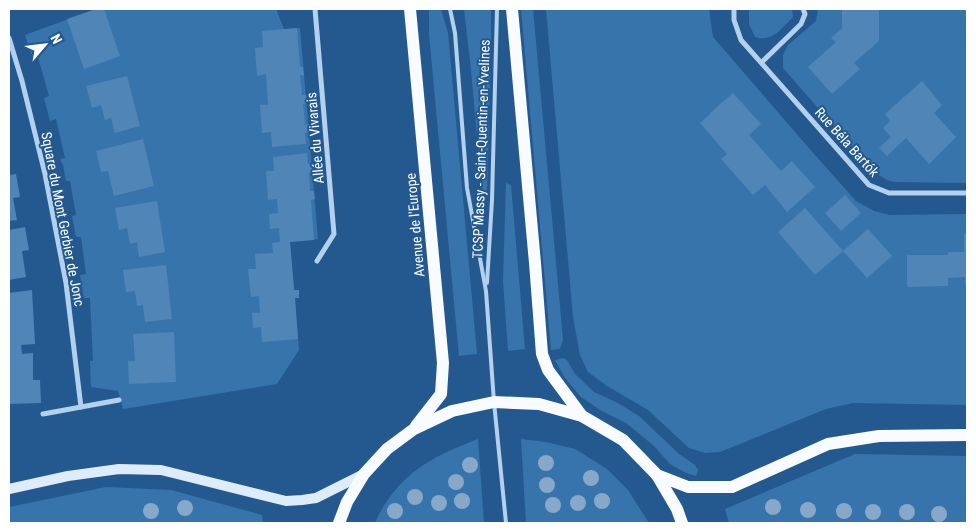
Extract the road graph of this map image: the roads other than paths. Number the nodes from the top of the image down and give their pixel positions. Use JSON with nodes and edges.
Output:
{"nodes":[{"id":1,"x":315,"y":9,"type":"edge"},
{"id":2,"x":410,"y":9,"type":"edge"},
{"id":3,"x":450,"y":9,"type":"edge"},
{"id":4,"x":497,"y":9,"type":"edge"},
{"id":5,"x":512,"y":9,"type":"edge"},
{"id":6,"x":734,"y":9,"type":"edge"},
{"id":7,"x":803,"y":9,"type":"edge"},
{"id":8,"x":9,"y":38,"type":"edge"},
{"id":9,"x":762,"y":62,"type":"junction"},
{"id":10,"x":967,"y":193,"type":"edge"},
{"id":11,"x":317,"y":261,"type":"dead end"},
{"id":12,"x":486,"y":291,"type":"junction"},
{"id":13,"x":119,"y":400,"type":"dead end"},
{"id":14,"x":494,"y":402,"type":"junction"},
{"id":15,"x":81,"y":407,"type":"junction"},
{"id":16,"x":43,"y":414,"type":"dead end"},
{"id":17,"x":582,"y":416,"type":"junction"},
{"id":18,"x":414,"y":429,"type":"junction"},
{"id":19,"x":967,"y":435,"type":"edge"},
{"id":20,"x":364,"y":474,"type":"junction"},
{"id":21,"x":657,"y":474,"type":"junction"},
{"id":22,"x":9,"y":489,"type":"edge"},
{"id":23,"x":339,"y":523,"type":"edge"},
{"id":24,"x":506,"y":523,"type":"edge"},
{"id":25,"x":682,"y":523,"type":"edge"}],
"edges":[{"from":1,"to":11,"type":"street","name":"Allée du Vivarais"},
{"from":2,"to":18,"type":"main road","name":"Avenue de l'Europe"},
{"from":3,"to":12,"type":"lane","name":"TCSP Massy - Saint-Quentin-en-Yvelines"},
{"from":4,"to":12,"type":"lane","name":"TCSP Massy - Saint-Quentin-en-Yvelines"},
{"from":5,"to":17,"type":"main road"},
{"from":6,"to":9,"type":"street","name":"Rue Béla Bartók"},
{"from":7,"to":9,"type":"street"},
{"from":8,"to":15,"type":"street","name":"Square du Mont Gerbier de Jonc"},
{"from":9,"to":10,"type":"street","name":"Rue Béla Bartók"},
{"from":12,"to":14,"type":"lane","name":"TCSP Massy - Saint-Quentin-en-Yvelines"},
{"from":13,"to":15,"type":"street"},
{"from":14,"to":17,"type":"main road"},
{"from":14,"to":18,"type":"main road"},
{"from":14,"to":24,"type":"lane","name":"TCSP Massy - Saint-Quentin-en-Yvelines"},
{"from":15,"to":16,"type":"street"},
{"from":17,"to":21,"type":"main road"},
{"from":18,"to":20,"type":"main road"},
{"from":19,"to":21,"type":"main road"},
{"from":20,"to":22,"type":"main road"},
{"from":20,"to":23,"type":"main road"},
{"from":21,"to":25,"type":"main road"}]}
